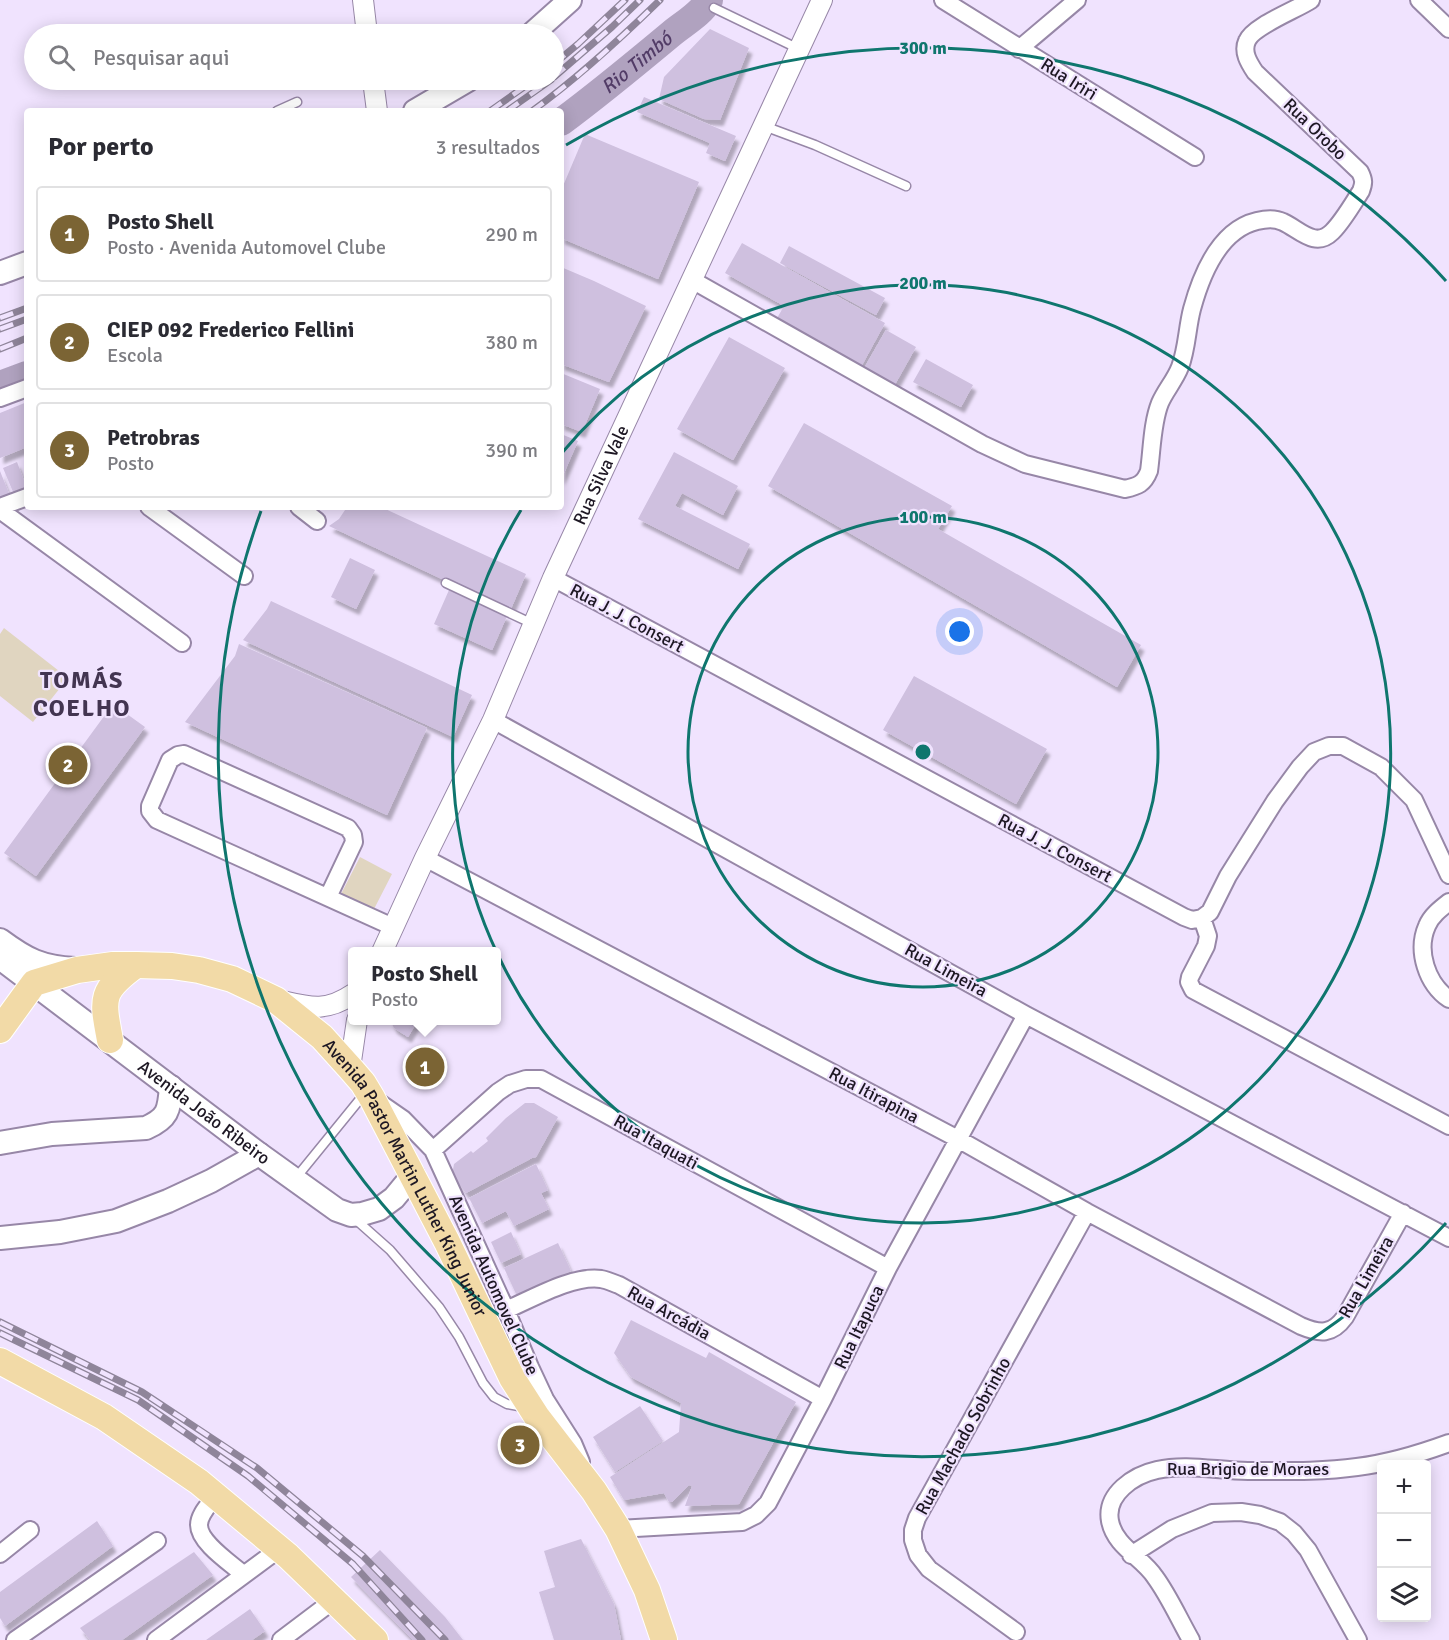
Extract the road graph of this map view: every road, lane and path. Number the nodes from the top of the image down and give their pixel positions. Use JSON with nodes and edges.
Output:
{"nodes":[{"id":1,"x":363,"y":0,"type":"edge"},
{"id":2,"x":570,"y":0,"type":"edge"},
{"id":3,"x":822,"y":0,"type":"edge"},
{"id":4,"x":943,"y":0,"type":"edge"},
{"id":5,"x":1077,"y":0,"type":"edge"},
{"id":6,"x":1311,"y":0,"type":"edge"},
{"id":7,"x":1419,"y":0,"type":"edge"},
{"id":8,"x":714,"y":8,"type":"dead end"},
{"id":9,"x":366,"y":24,"type":"edge"},
{"id":10,"x":543,"y":24,"type":"edge"},
{"id":11,"x":1449,"y":29,"type":"edge"},
{"id":12,"x":799,"y":49,"type":"junction"},
{"id":13,"x":1019,"y":49,"type":"junction"},
{"id":14,"x":374,"y":90,"type":"edge"},
{"id":15,"x":451,"y":90,"type":"edge"},
{"id":16,"x":297,"y":102,"type":"dead end"},
{"id":17,"x":284,"y":108,"type":"edge"},
{"id":18,"x":377,"y":108,"type":"edge"},
{"id":19,"x":420,"y":108,"type":"edge"},
{"id":20,"x":764,"y":126,"type":"junction"},
{"id":21,"x":1195,"y":157,"type":"dead end"},
{"id":22,"x":906,"y":186,"type":"dead end"},
{"id":23,"x":24,"y":264,"type":"edge"},
{"id":24,"x":0,"y":273,"type":"edge"},
{"id":25,"x":692,"y":280,"type":"junction"},
{"id":26,"x":24,"y":389,"type":"edge"},
{"id":27,"x":0,"y":399,"type":"edge"},
{"id":28,"x":24,"y":498,"type":"edge"},
{"id":29,"x":0,"y":508,"type":"edge"},
{"id":30,"x":153,"y":510,"type":"edge"},
{"id":31,"x":303,"y":510,"type":"edge"},
{"id":32,"x":317,"y":521,"type":"dead end"},
{"id":33,"x":244,"y":576,"type":"dead end"},
{"id":34,"x":553,"y":579,"type":"junction"},
{"id":35,"x":446,"y":583,"type":"dead end"},
{"id":36,"x":534,"y":625,"type":"junction"},
{"id":37,"x":182,"y":643,"type":"dead end"},
{"id":38,"x":493,"y":720,"type":"junction"},
{"id":39,"x":425,"y":858,"type":"junction"},
{"id":40,"x":1449,"y":875,"type":"edge"},
{"id":41,"x":328,"y":897,"type":"junction"},
{"id":42,"x":1449,"y":902,"type":"edge"},
{"id":43,"x":1202,"y":918,"type":"junction"},
{"id":44,"x":393,"y":927,"type":"junction"},
{"id":45,"x":0,"y":940,"type":"edge"},
{"id":46,"x":384,"y":947,"type":"edge"},
{"id":47,"x":0,"y":958,"type":"edge"},
{"id":48,"x":136,"y":965,"type":"junction"},
{"id":49,"x":77,"y":970,"type":"junction"},
{"id":50,"x":34,"y":983,"type":"junction"},
{"id":51,"x":348,"y":998,"type":"edge"},
{"id":52,"x":1449,"y":999,"type":"edge"},
{"id":53,"x":276,"y":1000,"type":"junction"},
{"id":54,"x":1026,"y":1015,"type":"junction"},
{"id":55,"x":356,"y":1025,"type":"edge"},
{"id":56,"x":0,"y":1030,"type":"edge"},
{"id":57,"x":110,"y":1040,"type":"junction"},
{"id":58,"x":350,"y":1068,"type":"junction"},
{"id":59,"x":171,"y":1088,"type":"junction"},
{"id":60,"x":369,"y":1094,"type":"junction"},
{"id":61,"x":1449,"y":1126,"type":"edge"},
{"id":62,"x":958,"y":1139,"type":"junction"},
{"id":63,"x":2,"y":1142,"type":"edge"},
{"id":64,"x":433,"y":1150,"type":"junction"},
{"id":65,"x":259,"y":1154,"type":"junction"},
{"id":66,"x":413,"y":1175,"type":"junction"},
{"id":67,"x":295,"y":1179,"type":"junction"},
{"id":68,"x":1087,"y":1212,"type":"junction"},
{"id":69,"x":1403,"y":1213,"type":"junction"},
{"id":70,"x":351,"y":1215,"type":"junction"},
{"id":71,"x":0,"y":1238,"type":"edge"},
{"id":72,"x":1449,"y":1238,"type":"edge"},
{"id":73,"x":888,"y":1268,"type":"junction"},
{"id":74,"x":507,"y":1310,"type":"junction"},
{"id":75,"x":1321,"y":1332,"type":"joint"},
{"id":76,"x":0,"y":1361,"type":"edge"},
{"id":77,"x":823,"y":1399,"type":"junction"},
{"id":78,"x":533,"y":1410,"type":"junction"},
{"id":79,"x":1449,"y":1443,"type":"edge"},
{"id":80,"x":594,"y":1491,"type":"junction"},
{"id":81,"x":216,"y":1495,"type":"junction"},
{"id":82,"x":618,"y":1529,"type":"junction"},
{"id":83,"x":30,"y":1530,"type":"dead end"},
{"id":84,"x":157,"y":1541,"type":"dead end"},
{"id":85,"x":279,"y":1549,"type":"junction"},
{"id":86,"x":0,"y":1554,"type":"edge"},
{"id":87,"x":1131,"y":1554,"type":"junction"},
{"id":88,"x":244,"y":1575,"type":"junction"},
{"id":89,"x":334,"y":1600,"type":"junction"},
{"id":90,"x":1016,"y":1632,"type":"dead end"},
{"id":91,"x":40,"y":1633,"type":"edge"},
{"id":92,"x":15,"y":1640,"type":"edge"},
{"id":93,"x":156,"y":1640,"type":"edge"},
{"id":94,"x":281,"y":1640,"type":"edge"},
{"id":95,"x":375,"y":1640,"type":"edge"},
{"id":96,"x":664,"y":1640,"type":"edge"},
{"id":97,"x":1191,"y":1640,"type":"edge"},
{"id":98,"x":1358,"y":1640,"type":"edge"}],
"edges":[{"from":1,"to":9,"type":"street"},
{"from":2,"to":10,"type":"main road"},
{"from":3,"to":12,"type":"street","name":"Rua Silva Vale"},
{"from":4,"to":13,"type":"street","name":"Rua Iriri"},
{"from":5,"to":13,"type":"street"},
{"from":6,"to":25,"type":"street","name":"Rua Orobo"},
{"from":7,"to":11,"type":"street"},
{"from":8,"to":12,"type":"lane"},
{"from":12,"to":20,"type":"street","name":"Rua Silva Vale"},
{"from":13,"to":21,"type":"street","name":"Rua Iriri"},
{"from":14,"to":18,"type":"street"},
{"from":15,"to":19,"type":"main road"},
{"from":16,"to":17,"type":"lane"},
{"from":20,"to":22,"type":"lane"},
{"from":20,"to":25,"type":"street","name":"Rua Silva Vale"},
{"from":23,"to":24,"type":"main road"},
{"from":25,"to":34,"type":"street","name":"Rua Silva Vale"},
{"from":26,"to":27,"type":"street"},
{"from":28,"to":29,"type":"street"},
{"from":29,"to":37,"type":"street"},
{"from":30,"to":33,"type":"street"},
{"from":31,"to":32,"type":"street"},
{"from":34,"to":36,"type":"street","name":"Rua Silva Vale"},
{"from":34,"to":43,"type":"street","name":"Rua J. J. Consert"},
{"from":35,"to":36,"type":"lane"},
{"from":36,"to":38,"type":"street","name":"Rua Silva Vale"},
{"from":38,"to":39,"type":"street","name":"Rua Silva Vale"},
{"from":38,"to":54,"type":"street","name":"Rua Limeira"},
{"from":39,"to":44,"type":"street","name":"Rua Silva Vale"},
{"from":39,"to":62,"type":"street","name":"Rua Itirapina"},
{"from":40,"to":43,"type":"street"},
{"from":41,"to":41,"type":"street"},
{"from":41,"to":44,"type":"street"},
{"from":42,"to":52,"type":"street"},
{"from":43,"to":61,"type":"street"},
{"from":44,"to":46,"type":"street","name":"Rua Silva Vale"},
{"from":45,"to":49,"type":"main road"},
{"from":47,"to":50,"type":"main road","name":"Avenida João Ribeiro"},
{"from":48,"to":49,"type":"main road","name":"Avenida Pastor Martin Luther King Junior"},
{"from":48,"to":53,"type":"main road","name":"Avenida Pastor Martin Luther King Junior"},
{"from":48,"to":57,"type":"main road"},
{"from":49,"to":50,"type":"main road","name":"Avenida Pastor Martin Luther King Junior"},
{"from":50,"to":56,"type":"main road"},
{"from":50,"to":57,"type":"main road","name":"Avenida João Ribeiro"},
{"from":51,"to":53,"type":"street"},
{"from":53,"to":58,"type":"main road","name":"Avenida Pastor Martin Luther King Junior"},
{"from":54,"to":62,"type":"street","name":"Rua Itapuca"},
{"from":54,"to":69,"type":"street","name":"Rua Limeira"},
{"from":55,"to":58,"type":"street"},
{"from":57,"to":59,"type":"main road","name":"Avenida João Ribeiro"},
{"from":58,"to":60,"type":"main road","name":"Avenida Pastor Martin Luther King Junior"},
{"from":59,"to":63,"type":"main road"},
{"from":59,"to":65,"type":"main road","name":"Avenida João Ribeiro"},
{"from":60,"to":64,"type":"street","name":"Avenida Automovel Clube"},
{"from":60,"to":66,"type":"main road","name":"Avenida Pastor Martin Luther King Junior"},
{"from":60,"to":67,"type":"lane"},
{"from":62,"to":68,"type":"street","name":"Rua Itirapina"},
{"from":62,"to":73,"type":"street","name":"Rua Itapuca"},
{"from":64,"to":73,"type":"street","name":"Rua Itaquati"},
{"from":64,"to":74,"type":"street","name":"Avenida Automovel Clube"},
{"from":65,"to":67,"type":"main road","name":"Avenida João Ribeiro"},
{"from":65,"to":71,"type":"main road"},
{"from":66,"to":70,"type":"main road"},
{"from":66,"to":78,"type":"main road","name":"Avenida Pastor Martin Luther King Junior"},
{"from":67,"to":70,"type":"main road","name":"Avenida João Ribeiro"},
{"from":68,"to":75,"type":"street","name":"Rua Itirapina"},
{"from":68,"to":90,"type":"street","name":"Rua Machado Sobrinho"},
{"from":69,"to":72,"type":"street","name":"Rua Limeira"},
{"from":69,"to":75,"type":"street","name":"Rua Limeira"},
{"from":70,"to":78,"type":"lane"},
{"from":73,"to":77,"type":"street","name":"Rua Itapuca"},
{"from":74,"to":77,"type":"street","name":"Rua Arcádia"},
{"from":74,"to":80,"type":"street","name":"Avenida Automovel Clube"},
{"from":76,"to":81,"type":"main road"},
{"from":77,"to":82,"type":"street","name":"Rua Itapuca"},
{"from":78,"to":80,"type":"main road","name":"Avenida Pastor Martin Luther King Junior"},
{"from":79,"to":87,"type":"street","name":"Rua Brigio de Moraes"},
{"from":80,"to":82,"type":"main road","name":"Avenida Pastor Martin Luther King Junior"},
{"from":81,"to":85,"type":"main road"},
{"from":81,"to":88,"type":"street"},
{"from":82,"to":96,"type":"main road","name":"Avenida Pastor Martin Luther King Junior"},
{"from":83,"to":86,"type":"street"},
{"from":84,"to":91,"type":"street"},
{"from":85,"to":88,"type":"street"},
{"from":85,"to":89,"type":"main road"},
{"from":87,"to":97,"type":"street","name":"Rua Brigio de Moraes"},
{"from":87,"to":98,"type":"street"},
{"from":88,"to":93,"type":"street"},
{"from":89,"to":94,"type":"street"},
{"from":89,"to":95,"type":"main road"},
{"from":91,"to":92,"type":"street"}]}
